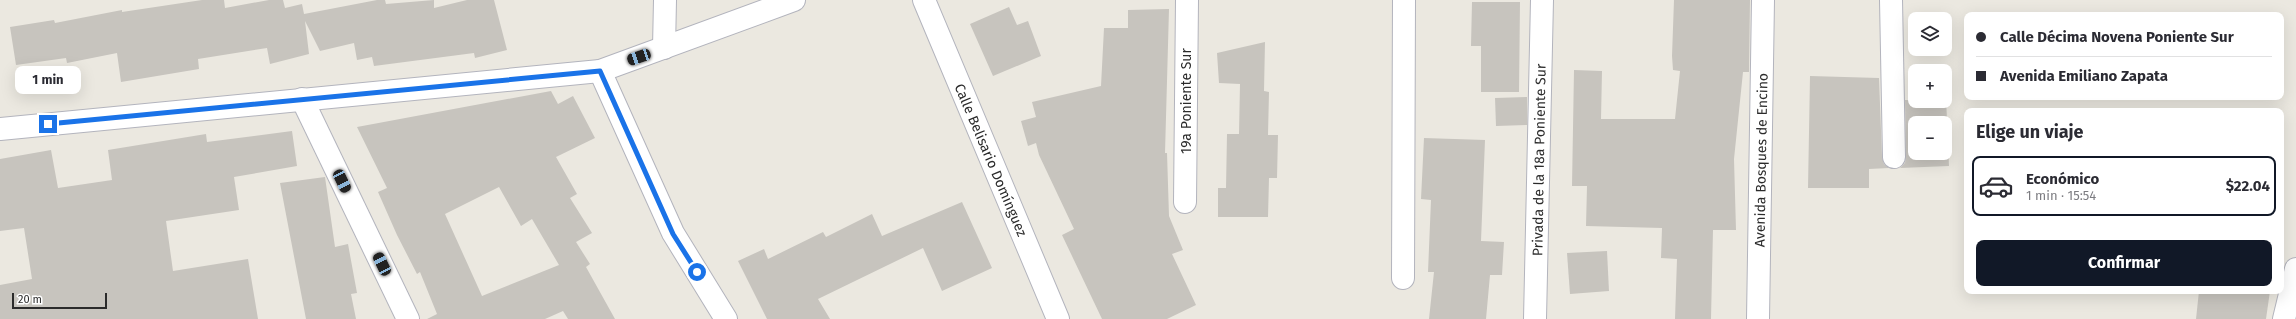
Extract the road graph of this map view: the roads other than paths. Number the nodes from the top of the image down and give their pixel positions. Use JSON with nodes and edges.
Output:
{"nodes":[{"id":1,"x":665,"y":0,"type":"edge"},
{"id":2,"x":794,"y":0,"type":"edge"},
{"id":3,"x":924,"y":0,"type":"edge"},
{"id":4,"x":1186,"y":0,"type":"edge"},
{"id":5,"x":1404,"y":0,"type":"edge"},
{"id":6,"x":1542,"y":0,"type":"edge"},
{"id":7,"x":1763,"y":0,"type":"edge"},
{"id":8,"x":1891,"y":0,"type":"edge"},
{"id":9,"x":664,"y":48,"type":"junction"},
{"id":10,"x":600,"y":71,"type":"junction"},
{"id":11,"x":302,"y":99,"type":"junction"},
{"id":12,"x":0,"y":129,"type":"edge"},
{"id":13,"x":1894,"y":157,"type":"dead end"},
{"id":14,"x":1185,"y":202,"type":"dead end"},
{"id":15,"x":2296,"y":269,"type":"edge"},
{"id":16,"x":1403,"y":278,"type":"dead end"},
{"id":17,"x":408,"y":319,"type":"edge"},
{"id":18,"x":726,"y":319,"type":"edge"},
{"id":19,"x":1058,"y":319,"type":"edge"},
{"id":20,"x":1535,"y":319,"type":"edge"},
{"id":21,"x":1758,"y":319,"type":"edge"},
{"id":22,"x":2284,"y":319,"type":"edge"}],
"edges":[{"from":1,"to":9,"type":"street"},
{"from":2,"to":9,"type":"street"},
{"from":3,"to":19,"type":"street","name":"Calle Belisario Domínguez"},
{"from":4,"to":14,"type":"street","name":"19a Poniente Sur"},
{"from":5,"to":16,"type":"street"},
{"from":6,"to":20,"type":"street","name":"Privada de la 18a Poniente Sur"},
{"from":7,"to":21,"type":"street","name":"Avenida Bosques de Encino"},
{"from":8,"to":13,"type":"street"},
{"from":9,"to":10,"type":"street"},
{"from":10,"to":11,"type":"street"},
{"from":10,"to":18,"type":"street"},
{"from":11,"to":12,"type":"street"},
{"from":11,"to":17,"type":"street"},
{"from":15,"to":22,"type":"street"}]}
